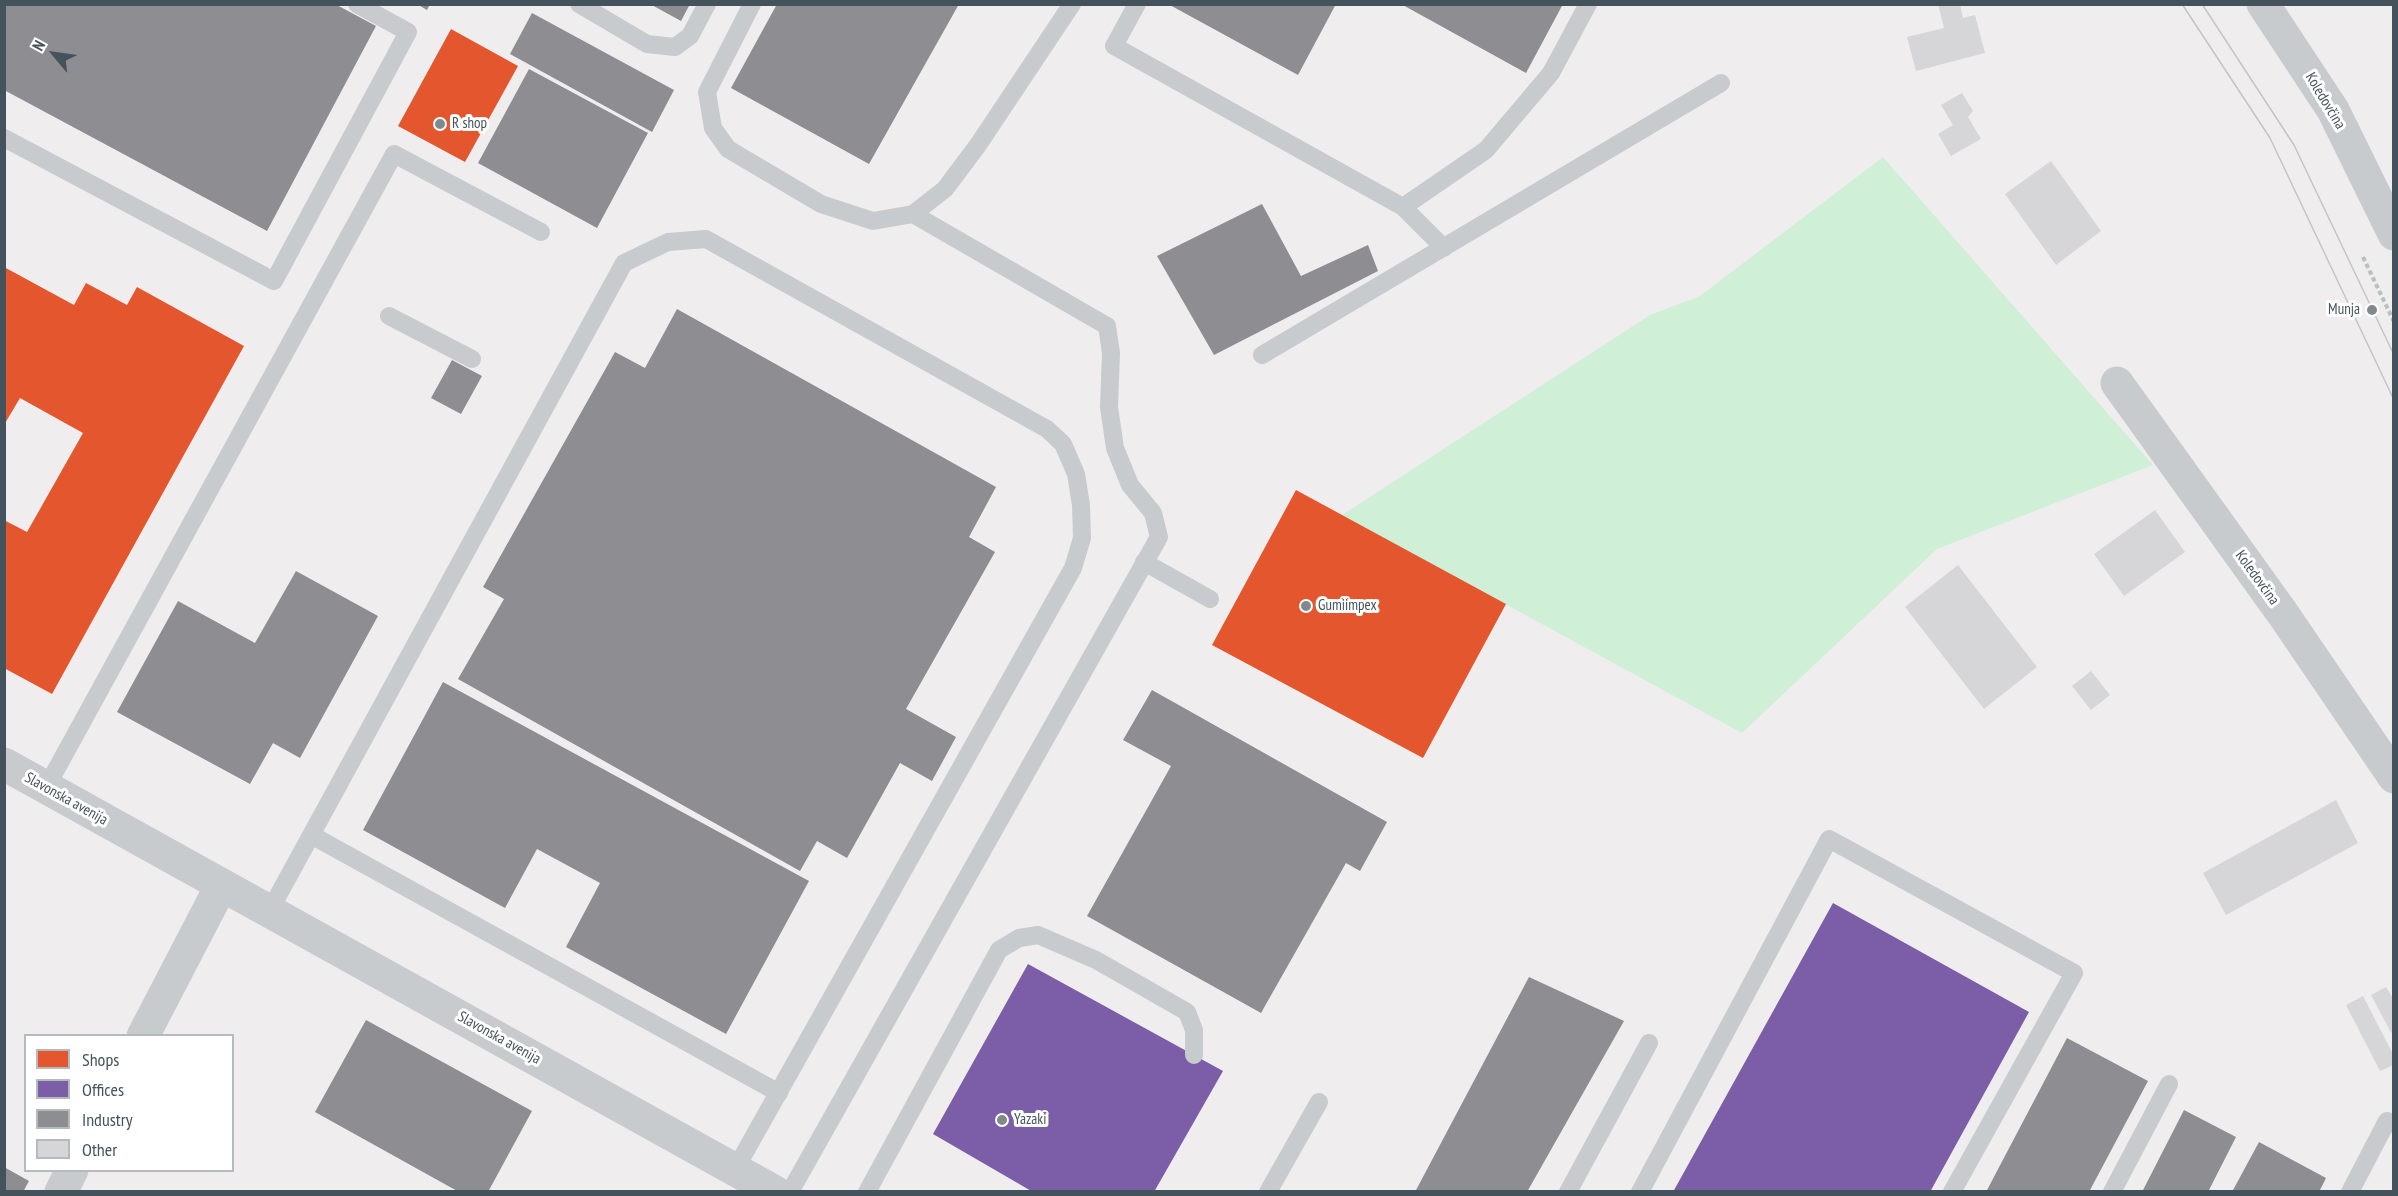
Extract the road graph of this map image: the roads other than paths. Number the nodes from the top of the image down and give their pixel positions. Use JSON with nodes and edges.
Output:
{"nodes":[{"id":1,"x":357,"y":4,"type":"edge"},
{"id":2,"x":579,"y":4,"type":"edge"},
{"id":3,"x":707,"y":4,"type":"edge"},
{"id":4,"x":752,"y":4,"type":"edge"},
{"id":5,"x":1072,"y":4,"type":"edge"},
{"id":6,"x":1137,"y":4,"type":"edge"},
{"id":7,"x":1588,"y":4,"type":"edge"},
{"id":8,"x":2273,"y":8,"type":"edge"},
{"id":9,"x":1720,"y":83,"type":"dead end"},
{"id":10,"x":4,"y":138,"type":"edge"},
{"id":11,"x":1403,"y":207,"type":"junction"},
{"id":12,"x":913,"y":214,"type":"junction"},
{"id":13,"x":541,"y":232,"type":"dead end"},
{"id":14,"x":2394,"y":234,"type":"edge"},
{"id":15,"x":1444,"y":248,"type":"junction"},
{"id":16,"x":389,"y":316,"type":"dead end"},
{"id":17,"x":1262,"y":355,"type":"dead end"},
{"id":18,"x":472,"y":359,"type":"dead end"},
{"id":19,"x":2117,"y":383,"type":"dead end"},
{"id":20,"x":1144,"y":562,"type":"junction"},
{"id":21,"x":1210,"y":599,"type":"dead end"},
{"id":22,"x":4,"y":764,"type":"edge"},
{"id":23,"x":2394,"y":777,"type":"edge"},
{"id":24,"x":46,"y":788,"type":"junction"},
{"id":25,"x":313,"y":836,"type":"junction"},
{"id":26,"x":221,"y":886,"type":"junction"},
{"id":27,"x":269,"y":912,"type":"junction"},
{"id":28,"x":144,"y":1034,"type":"edge"},
{"id":29,"x":1649,"y":1043,"type":"dead end"},
{"id":30,"x":1194,"y":1055,"type":"dead end"},
{"id":31,"x":2169,"y":1084,"type":"dead end"},
{"id":32,"x":779,"y":1093,"type":"junction"},
{"id":33,"x":1319,"y":1102,"type":"dead end"},
{"id":34,"x":2394,"y":1124,"type":"edge"},
{"id":35,"x":736,"y":1168,"type":"junction"},
{"id":36,"x":71,"y":1172,"type":"edge"},
{"id":37,"x":61,"y":1191,"type":"edge"},
{"id":38,"x":775,"y":1191,"type":"edge"},
{"id":39,"x":790,"y":1191,"type":"edge"},
{"id":40,"x":867,"y":1191,"type":"edge"},
{"id":41,"x":1269,"y":1191,"type":"edge"},
{"id":42,"x":1568,"y":1191,"type":"edge"},
{"id":43,"x":1640,"y":1191,"type":"edge"},
{"id":44,"x":1952,"y":1191,"type":"edge"},
{"id":45,"x":2112,"y":1191,"type":"edge"},
{"id":46,"x":2350,"y":1191,"type":"edge"}],
"edges":[{"from":1,"to":10,"type":"lane"},
{"from":2,"to":3,"type":"lane"},
{"from":4,"to":12,"type":"lane"},
{"from":5,"to":12,"type":"lane"},
{"from":6,"to":11,"type":"lane"},
{"from":7,"to":11,"type":"lane"},
{"from":8,"to":14,"type":"street","name":"Koledovčina"},
{"from":9,"to":15,"type":"lane"},
{"from":11,"to":15,"type":"lane"},
{"from":12,"to":20,"type":"lane"},
{"from":13,"to":24,"type":"lane"},
{"from":15,"to":17,"type":"lane"},
{"from":16,"to":18,"type":"lane"},
{"from":19,"to":23,"type":"street","name":"Koledovčina"},
{"from":20,"to":21,"type":"lane"},
{"from":20,"to":39,"type":"lane"},
{"from":22,"to":24,"type":"street","name":"Slavonska avenija"},
{"from":24,"to":26,"type":"street","name":"Slavonska avenija"},
{"from":25,"to":27,"type":"lane"},
{"from":25,"to":32,"type":"lane"},
{"from":25,"to":32,"type":"lane"},
{"from":26,"to":27,"type":"street","name":"Slavonska avenija"},
{"from":26,"to":28,"type":"street"},
{"from":27,"to":35,"type":"street","name":"Slavonska avenija"},
{"from":29,"to":42,"type":"lane"},
{"from":30,"to":40,"type":"lane"},
{"from":31,"to":45,"type":"lane"},
{"from":32,"to":35,"type":"lane"},
{"from":33,"to":41,"type":"lane"},
{"from":34,"to":46,"type":"lane"},
{"from":35,"to":38,"type":"street","name":"Slavonska avenija"},
{"from":36,"to":37,"type":"street"},
{"from":43,"to":44,"type":"lane"}]}
